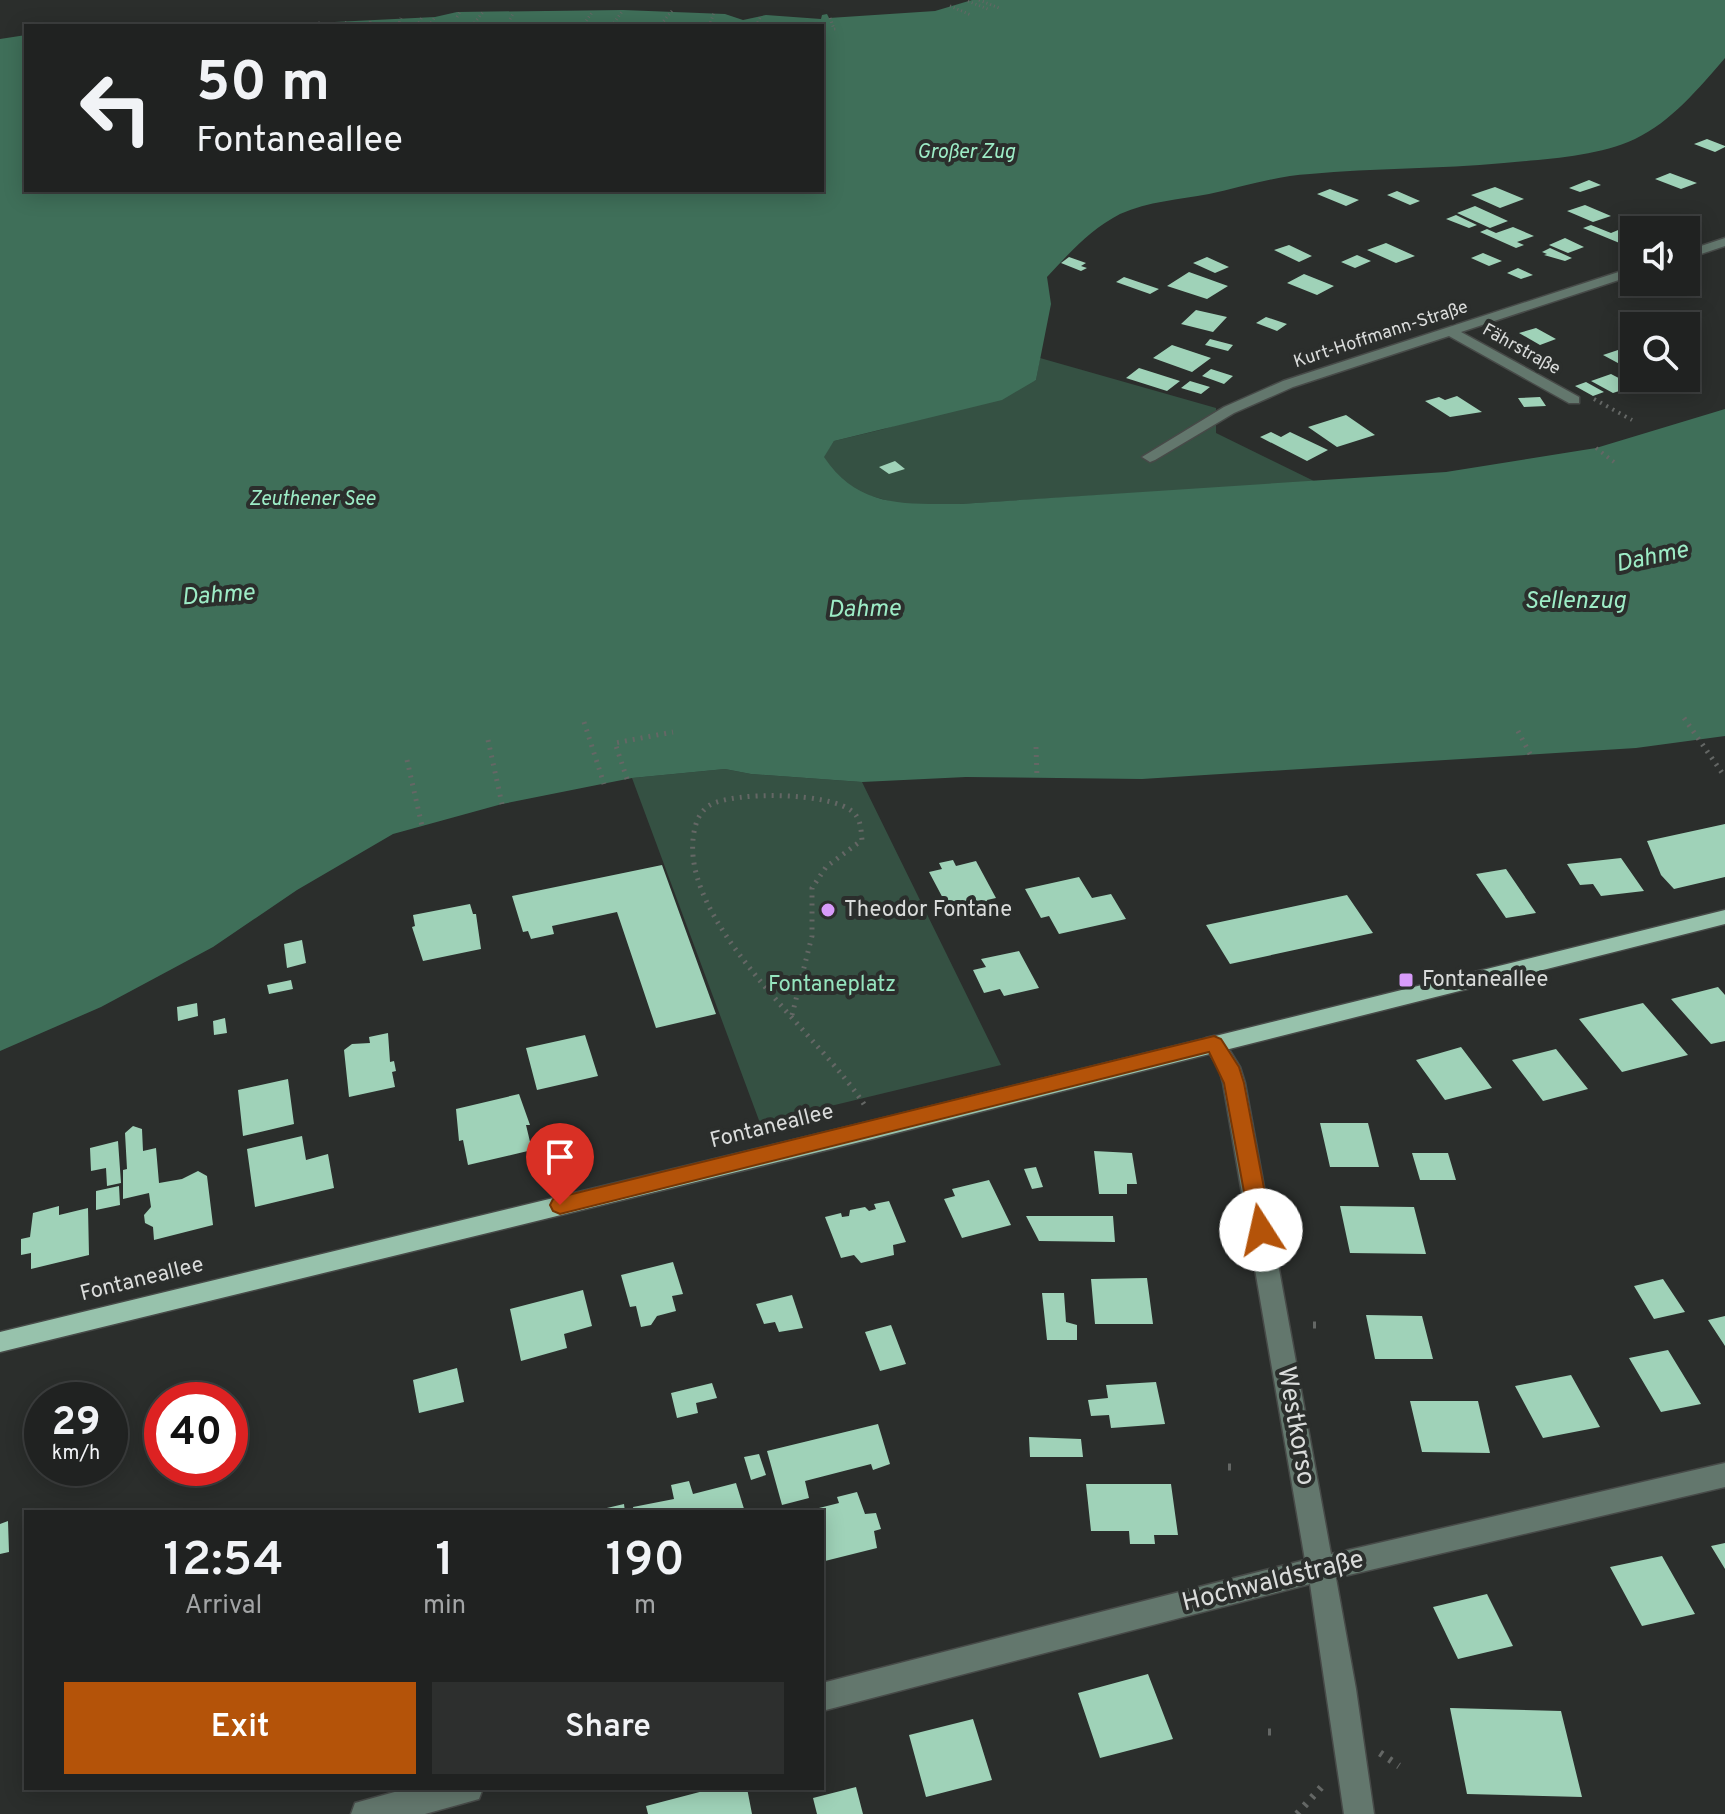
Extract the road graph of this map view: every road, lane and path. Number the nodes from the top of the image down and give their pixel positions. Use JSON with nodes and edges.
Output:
{"nodes":[{"id":1,"x":979,"y":0,"type":"edge"},
{"id":2,"x":968,"y":1,"type":"edge"},
{"id":3,"x":950,"y":6,"type":"dead end"},
{"id":4,"x":999,"y":8,"type":"dead end"},
{"id":5,"x":623,"y":10,"type":"dead end"},
{"id":6,"x":990,"y":10,"type":"dead end"},
{"id":7,"x":593,"y":11,"type":"dead end"},
{"id":8,"x":672,"y":11,"type":"dead end"},
{"id":9,"x":460,"y":12,"type":"dead end"},
{"id":10,"x":483,"y":12,"type":"dead end"},
{"id":11,"x":514,"y":12,"type":"dead end"},
{"id":12,"x":714,"y":13,"type":"dead end"},
{"id":13,"x":971,"y":15,"type":"dead end"},
{"id":14,"x":761,"y":16,"type":"dead end"},
{"id":15,"x":422,"y":17,"type":"dead end"},
{"id":16,"x":435,"y":17,"type":"dead end"},
{"id":17,"x":457,"y":17,"type":"dead end"},
{"id":18,"x":401,"y":18,"type":"dead end"},
{"id":19,"x":830,"y":18,"type":"dead end"},
{"id":20,"x":371,"y":19,"type":"dead end"},
{"id":21,"x":510,"y":19,"type":"dead end"},
{"id":22,"x":347,"y":21,"type":"dead end"},
{"id":23,"x":614,"y":23,"type":"dead end"},
{"id":24,"x":345,"y":24,"type":"edge"},
{"id":25,"x":370,"y":24,"type":"edge"},
{"id":26,"x":399,"y":24,"type":"edge"},
{"id":27,"x":418,"y":24,"type":"edge"},
{"id":28,"x":430,"y":24,"type":"edge"},
{"id":29,"x":474,"y":24,"type":"edge"},
{"id":30,"x":584,"y":24,"type":"dead end"},
{"id":31,"x":661,"y":24,"type":"dead end"},
{"id":32,"x":710,"y":24,"type":"edge"},
{"id":33,"x":757,"y":24,"type":"edge"},
{"id":34,"x":838,"y":29,"type":"dead end"},
{"id":35,"x":1725,"y":242,"type":"edge"},
{"id":36,"x":1700,"y":250,"type":"edge"},
{"id":37,"x":1620,"y":276,"type":"edge"},
{"id":38,"x":1450,"y":331,"type":"junction"},
{"id":39,"x":1574,"y":400,"type":"dead end"},
{"id":40,"x":1596,"y":448,"type":"dead end"},
{"id":41,"x":1150,"y":457,"type":"dead end"},
{"id":42,"x":1614,"y":462,"type":"dead end"},
{"id":43,"x":1684,"y":718,"type":"dead end"},
{"id":44,"x":584,"y":722,"type":"dead end"},
{"id":45,"x":1518,"y":731,"type":"dead end"},
{"id":46,"x":673,"y":732,"type":"dead end"},
{"id":47,"x":488,"y":740,"type":"dead end"},
{"id":48,"x":1036,"y":747,"type":"dead end"},
{"id":49,"x":1530,"y":754,"type":"dead end"},
{"id":50,"x":407,"y":760,"type":"dead end"},
{"id":51,"x":1725,"y":777,"type":"edge"},
{"id":52,"x":1037,"y":778,"type":"dead end"},
{"id":53,"x":627,"y":779,"type":"dead end"},
{"id":54,"x":604,"y":784,"type":"dead end"},
{"id":55,"x":502,"y":804,"type":"dead end"},
{"id":56,"x":422,"y":826,"type":"dead end"},
{"id":57,"x":1725,"y":917,"type":"edge"},
{"id":58,"x":792,"y":1015,"type":"junction"},
{"id":59,"x":1214,"y":1044,"type":"junction"},
{"id":60,"x":864,"y":1104,"type":"dead end"},
{"id":61,"x":8,"y":1340,"type":"edge"},
{"id":62,"x":1228,"y":1467,"type":"dead end"},
{"id":63,"x":1238,"y":1467,"type":"dead end"},
{"id":64,"x":1725,"y":1475,"type":"edge"},
{"id":65,"x":1320,"y":1569,"type":"junction"},
{"id":66,"x":824,"y":1696,"type":"edge"},
{"id":67,"x":1268,"y":1732,"type":"dead end"},
{"id":68,"x":1279,"y":1732,"type":"dead end"},
{"id":69,"x":460,"y":1790,"type":"edge"},
{"id":70,"x":366,"y":1814,"type":"edge"},
{"id":71,"x":1359,"y":1814,"type":"edge"}],
"edges":[{"from":1,"to":4,"type":"path"},
{"from":2,"to":6,"type":"path"},
{"from":3,"to":13,"type":"path"},
{"from":5,"to":23,"type":"path"},
{"from":7,"to":30,"type":"path"},
{"from":8,"to":31,"type":"path"},
{"from":9,"to":17,"type":"path"},
{"from":10,"to":29,"type":"path"},
{"from":11,"to":21,"type":"path"},
{"from":12,"to":32,"type":"path"},
{"from":14,"to":33,"type":"path"},
{"from":15,"to":27,"type":"path"},
{"from":16,"to":28,"type":"path"},
{"from":18,"to":26,"type":"path"},
{"from":19,"to":34,"type":"path"},
{"from":20,"to":25,"type":"path"},
{"from":22,"to":24,"type":"path"},
{"from":35,"to":36,"type":"street"},
{"from":37,"to":38,"type":"street","name":"Kurt-Hoffmann-Straße"},
{"from":38,"to":39,"type":"street","name":"Fährstraße"},
{"from":38,"to":41,"type":"street","name":"Kurt-Hoffmann-Straße"},
{"from":40,"to":42,"type":"path"},
{"from":43,"to":51,"type":"path"},
{"from":44,"to":54,"type":"path"},
{"from":45,"to":49,"type":"path"},
{"from":46,"to":53,"type":"path"},
{"from":47,"to":55,"type":"path"},
{"from":48,"to":52,"type":"path"},
{"from":50,"to":56,"type":"path"},
{"from":57,"to":59,"type":"main road","name":"Fontaneallee"},
{"from":58,"to":58,"type":"path"},
{"from":58,"to":60,"type":"path"},
{"from":59,"to":61,"type":"main road","name":"Fontaneallee"},
{"from":59,"to":65,"type":"street","name":"Westkorso"},
{"from":62,"to":63,"type":"path"},
{"from":64,"to":65,"type":"street","name":"Hochwaldstraße"},
{"from":65,"to":66,"type":"street","name":"Hochwaldstraße"},
{"from":65,"to":71,"type":"street","name":"Westkorso"},
{"from":67,"to":68,"type":"path"},
{"from":69,"to":70,"type":"street"}]}
